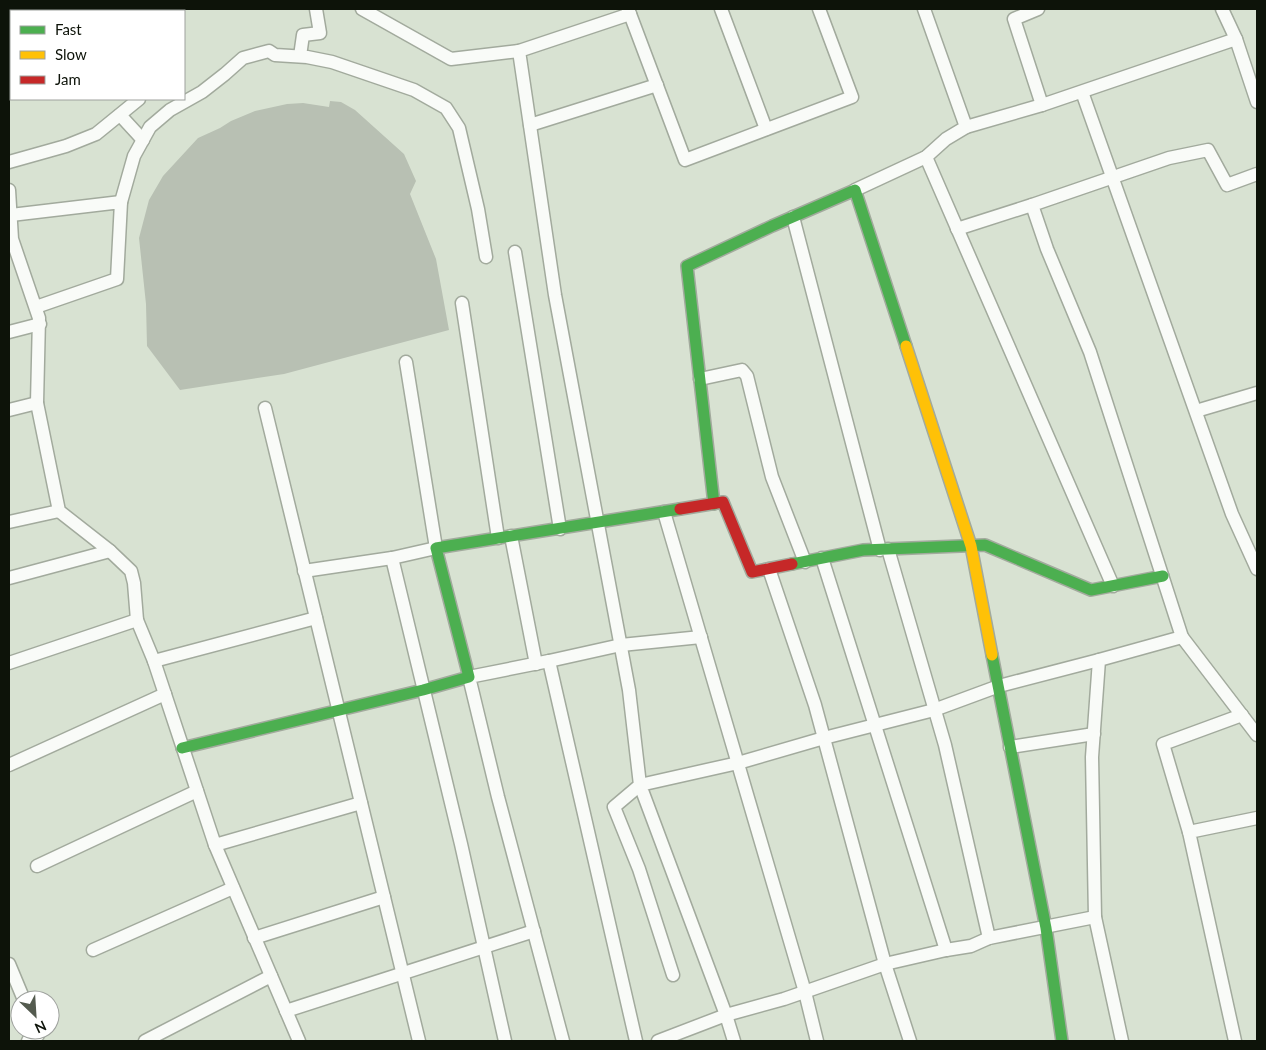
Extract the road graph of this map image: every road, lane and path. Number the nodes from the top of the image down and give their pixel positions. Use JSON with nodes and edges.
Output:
{"nodes":[{"id":1,"x":316,"y":9,"type":"edge"},
{"id":2,"x":362,"y":9,"type":"edge"},
{"id":3,"x":721,"y":9,"type":"edge"},
{"id":4,"x":819,"y":9,"type":"edge"},
{"id":5,"x":924,"y":9,"type":"edge"},
{"id":6,"x":1038,"y":9,"type":"edge"},
{"id":7,"x":1222,"y":9,"type":"edge"},
{"id":8,"x":629,"y":11,"type":"edge"},
{"id":9,"x":1236,"y":39,"type":"junction"},
{"id":10,"x":519,"y":51,"type":"junction"},
{"id":11,"x":300,"y":56,"type":"junction"},
{"id":12,"x":1251,"y":64,"type":"edge"},
{"id":13,"x":657,"y":85,"type":"junction"},
{"id":14,"x":1082,"y":92,"type":"junction"},
{"id":15,"x":138,"y":100,"type":"edge"},
{"id":16,"x":1257,"y":102,"type":"edge"},
{"id":17,"x":1042,"y":104,"type":"junction"},
{"id":18,"x":120,"y":115,"type":"junction"},
{"id":19,"x":530,"y":125,"type":"junction"},
{"id":20,"x":966,"y":127,"type":"junction"},
{"id":21,"x":766,"y":129,"type":"junction"},
{"id":22,"x":143,"y":140,"type":"junction"},
{"id":23,"x":926,"y":157,"type":"junction"},
{"id":24,"x":9,"y":162,"type":"edge"},
{"id":25,"x":1257,"y":174,"type":"edge"},
{"id":26,"x":1113,"y":177,"type":"junction"},
{"id":27,"x":9,"y":190,"type":"edge"},
{"id":28,"x":855,"y":190,"type":"junction"},
{"id":29,"x":121,"y":202,"type":"junction"},
{"id":30,"x":1032,"y":205,"type":"junction"},
{"id":31,"x":11,"y":215,"type":"junction"},
{"id":32,"x":793,"y":216,"type":"junction"},
{"id":33,"x":957,"y":229,"type":"junction"},
{"id":34,"x":514,"y":252,"type":"dead end"},
{"id":35,"x":13,"y":254,"type":"edge"},
{"id":36,"x":486,"y":257,"type":"dead end"},
{"id":37,"x":462,"y":303,"type":"dead end"},
{"id":38,"x":36,"y":308,"type":"junction"},
{"id":39,"x":40,"y":324,"type":"junction"},
{"id":40,"x":9,"y":332,"type":"edge"},
{"id":41,"x":406,"y":362,"type":"dead end"},
{"id":42,"x":700,"y":379,"type":"junction"},
{"id":43,"x":1257,"y":393,"type":"edge"},
{"id":44,"x":37,"y":403,"type":"junction"},
{"id":45,"x":265,"y":408,"type":"dead end"},
{"id":46,"x":9,"y":410,"type":"edge"},
{"id":47,"x":1196,"y":411,"type":"junction"},
{"id":48,"x":714,"y":504,"type":"junction"},
{"id":49,"x":59,"y":511,"type":"junction"},
{"id":50,"x":664,"y":512,"type":"junction"},
{"id":51,"x":9,"y":522,"type":"edge"},
{"id":52,"x":598,"y":522,"type":"junction"},
{"id":53,"x":560,"y":529,"type":"junction"},
{"id":54,"x":511,"y":536,"type":"junction"},
{"id":55,"x":498,"y":538,"type":"junction"},
{"id":56,"x":971,"y":546,"type":"junction"},
{"id":57,"x":436,"y":548,"type":"junction"},
{"id":58,"x":110,"y":550,"type":"junction"},
{"id":59,"x":884,"y":550,"type":"junction"},
{"id":60,"x":392,"y":558,"type":"junction"},
{"id":61,"x":822,"y":558,"type":"junction"},
{"id":62,"x":804,"y":562,"type":"junction"},
{"id":63,"x":769,"y":569,"type":"junction"},
{"id":64,"x":1257,"y":569,"type":"edge"},
{"id":65,"x":304,"y":570,"type":"junction"},
{"id":66,"x":1163,"y":576,"type":"junction"},
{"id":67,"x":9,"y":578,"type":"edge"},
{"id":68,"x":1113,"y":586,"type":"junction"},
{"id":69,"x":316,"y":618,"type":"junction"},
{"id":70,"x":137,"y":620,"type":"junction"},
{"id":71,"x":701,"y":637,"type":"junction"},
{"id":72,"x":1182,"y":637,"type":"junction"},
{"id":73,"x":621,"y":645,"type":"junction"},
{"id":74,"x":1098,"y":660,"type":"junction"},
{"id":75,"x":154,"y":661,"type":"junction"},
{"id":76,"x":9,"y":663,"type":"edge"},
{"id":77,"x":542,"y":663,"type":"junction"},
{"id":78,"x":469,"y":677,"type":"junction"},
{"id":79,"x":998,"y":686,"type":"junction"},
{"id":80,"x":424,"y":690,"type":"junction"},
{"id":81,"x":164,"y":694,"type":"junction"},
{"id":82,"x":338,"y":710,"type":"junction"},
{"id":83,"x":934,"y":710,"type":"junction"},
{"id":84,"x":1242,"y":715,"type":"junction"},
{"id":85,"x":875,"y":725,"type":"junction"},
{"id":86,"x":1094,"y":734,"type":"junction"},
{"id":87,"x":1257,"y":735,"type":"edge"},
{"id":88,"x":824,"y":738,"type":"junction"},
{"id":89,"x":1010,"y":747,"type":"junction"},
{"id":90,"x":182,"y":748,"type":"junction"},
{"id":91,"x":738,"y":763,"type":"junction"},
{"id":92,"x":9,"y":765,"type":"edge"},
{"id":93,"x":640,"y":785,"type":"junction"},
{"id":94,"x":197,"y":791,"type":"junction"},
{"id":95,"x":361,"y":803,"type":"junction"},
{"id":96,"x":1257,"y":818,"type":"edge"},
{"id":97,"x":1189,"y":832,"type":"junction"},
{"id":98,"x":214,"y":845,"type":"junction"},
{"id":99,"x":37,"y":866,"type":"dead end"},
{"id":100,"x":233,"y":888,"type":"junction"},
{"id":101,"x":384,"y":897,"type":"junction"},
{"id":102,"x":1095,"y":917,"type":"junction"},
{"id":103,"x":1046,"y":928,"type":"junction"},
{"id":104,"x":534,"y":931,"type":"junction"},
{"id":105,"x":254,"y":938,"type":"junction"},
{"id":106,"x":989,"y":938,"type":"junction"},
{"id":107,"x":484,"y":948,"type":"junction"},
{"id":108,"x":92,"y":950,"type":"dead end"},
{"id":109,"x":946,"y":950,"type":"junction"},
{"id":110,"x":9,"y":964,"type":"edge"},
{"id":111,"x":885,"y":964,"type":"junction"},
{"id":112,"x":402,"y":975,"type":"junction"},
{"id":113,"x":673,"y":975,"type":"dead end"},
{"id":114,"x":271,"y":976,"type":"junction"},
{"id":115,"x":20,"y":990,"type":"edge"},
{"id":116,"x":805,"y":992,"type":"junction"},
{"id":117,"x":286,"y":1011,"type":"junction"},
{"id":118,"x":726,"y":1015,"type":"junction"},
{"id":119,"x":146,"y":1041,"type":"edge"},
{"id":120,"x":299,"y":1041,"type":"edge"},
{"id":121,"x":419,"y":1041,"type":"edge"},
{"id":122,"x":505,"y":1041,"type":"edge"},
{"id":123,"x":563,"y":1041,"type":"edge"},
{"id":124,"x":636,"y":1041,"type":"edge"},
{"id":125,"x":658,"y":1041,"type":"edge"},
{"id":126,"x":734,"y":1041,"type":"edge"},
{"id":127,"x":817,"y":1041,"type":"edge"},
{"id":128,"x":910,"y":1041,"type":"edge"},
{"id":129,"x":1062,"y":1041,"type":"edge"},
{"id":130,"x":1122,"y":1041,"type":"edge"},
{"id":131,"x":1235,"y":1041,"type":"edge"}],
"edges":[{"from":1,"to":11,"type":"street"},
{"from":2,"to":10,"type":"street"},
{"from":3,"to":21,"type":"street"},
{"from":4,"to":21,"type":"street"},
{"from":5,"to":20,"type":"street"},
{"from":6,"to":17,"type":"street"},
{"from":7,"to":9,"type":"street"},
{"from":8,"to":10,"type":"street"},
{"from":8,"to":13,"type":"street"},
{"from":9,"to":12,"type":"street"},
{"from":9,"to":14,"type":"street"},
{"from":10,"to":19,"type":"street"},
{"from":11,"to":22,"type":"street"},
{"from":11,"to":36,"type":"street"},
{"from":12,"to":16,"type":"street"},
{"from":13,"to":19,"type":"street"},
{"from":13,"to":21,"type":"street"},
{"from":14,"to":17,"type":"street"},
{"from":14,"to":26,"type":"street"},
{"from":15,"to":18,"type":"street"},
{"from":17,"to":20,"type":"street"},
{"from":18,"to":22,"type":"street"},
{"from":18,"to":24,"type":"street"},
{"from":19,"to":52,"type":"street"},
{"from":20,"to":23,"type":"street"},
{"from":22,"to":29,"type":"street"},
{"from":23,"to":28,"type":"street"},
{"from":23,"to":33,"type":"street"},
{"from":25,"to":26,"type":"street"},
{"from":26,"to":30,"type":"street"},
{"from":26,"to":47,"type":"street"},
{"from":27,"to":31,"type":"street"},
{"from":28,"to":32,"type":"street"},
{"from":28,"to":56,"type":"street"},
{"from":29,"to":31,"type":"street"},
{"from":29,"to":38,"type":"street"},
{"from":30,"to":33,"type":"street"},
{"from":30,"to":66,"type":"street"},
{"from":31,"to":35,"type":"street"},
{"from":32,"to":42,"type":"street"},
{"from":32,"to":59,"type":"street"},
{"from":33,"to":68,"type":"street"},
{"from":34,"to":53,"type":"street"},
{"from":35,"to":38,"type":"street"},
{"from":37,"to":55,"type":"street"},
{"from":38,"to":39,"type":"street"},
{"from":39,"to":40,"type":"street"},
{"from":39,"to":44,"type":"street"},
{"from":41,"to":57,"type":"street"},
{"from":42,"to":48,"type":"street"},
{"from":42,"to":62,"type":"street"},
{"from":43,"to":47,"type":"street"},
{"from":44,"to":46,"type":"street"},
{"from":44,"to":49,"type":"street"},
{"from":45,"to":65,"type":"street"},
{"from":47,"to":64,"type":"street"},
{"from":48,"to":50,"type":"street"},
{"from":48,"to":63,"type":"street"},
{"from":49,"to":51,"type":"street"},
{"from":49,"to":58,"type":"street"},
{"from":50,"to":52,"type":"street"},
{"from":50,"to":71,"type":"street"},
{"from":52,"to":53,"type":"street"},
{"from":52,"to":73,"type":"street"},
{"from":53,"to":54,"type":"street"},
{"from":54,"to":55,"type":"street"},
{"from":54,"to":77,"type":"street"},
{"from":55,"to":57,"type":"street"},
{"from":56,"to":59,"type":"street"},
{"from":56,"to":68,"type":"street"},
{"from":56,"to":79,"type":"street"},
{"from":57,"to":60,"type":"street"},
{"from":57,"to":78,"type":"street"},
{"from":58,"to":67,"type":"street"},
{"from":58,"to":70,"type":"street"},
{"from":59,"to":61,"type":"street"},
{"from":59,"to":83,"type":"street"},
{"from":60,"to":65,"type":"street"},
{"from":60,"to":80,"type":"street"},
{"from":61,"to":62,"type":"street"},
{"from":61,"to":85,"type":"street"},
{"from":62,"to":63,"type":"street"},
{"from":63,"to":88,"type":"street"},
{"from":65,"to":69,"type":"street"},
{"from":66,"to":68,"type":"street"},
{"from":66,"to":72,"type":"street"},
{"from":69,"to":75,"type":"street"},
{"from":69,"to":82,"type":"street"},
{"from":70,"to":75,"type":"street"},
{"from":70,"to":76,"type":"street"},
{"from":71,"to":73,"type":"street"},
{"from":71,"to":91,"type":"street"},
{"from":72,"to":74,"type":"street"},
{"from":72,"to":84,"type":"street"},
{"from":73,"to":77,"type":"street"},
{"from":73,"to":93,"type":"street"},
{"from":74,"to":79,"type":"street"},
{"from":74,"to":86,"type":"street"},
{"from":75,"to":81,"type":"street"},
{"from":77,"to":78,"type":"street"},
{"from":77,"to":124,"type":"street"},
{"from":78,"to":80,"type":"street"},
{"from":78,"to":104,"type":"street"},
{"from":79,"to":83,"type":"street"},
{"from":79,"to":89,"type":"street"},
{"from":80,"to":82,"type":"street"},
{"from":80,"to":107,"type":"street"},
{"from":81,"to":90,"type":"street"},
{"from":81,"to":92,"type":"street"},
{"from":82,"to":90,"type":"street"},
{"from":82,"to":95,"type":"street"},
{"from":83,"to":85,"type":"street"},
{"from":83,"to":106,"type":"street"},
{"from":84,"to":87,"type":"street"},
{"from":84,"to":97,"type":"street"},
{"from":85,"to":88,"type":"street"},
{"from":85,"to":109,"type":"street"},
{"from":86,"to":89,"type":"street"},
{"from":86,"to":102,"type":"street"},
{"from":88,"to":91,"type":"street"},
{"from":88,"to":111,"type":"street"},
{"from":89,"to":103,"type":"street"},
{"from":90,"to":94,"type":"street"},
{"from":91,"to":93,"type":"street"},
{"from":91,"to":116,"type":"street"},
{"from":93,"to":113,"type":"street"},
{"from":93,"to":118,"type":"street"},
{"from":94,"to":98,"type":"street"},
{"from":94,"to":99,"type":"street"},
{"from":95,"to":98,"type":"street"},
{"from":95,"to":101,"type":"street"},
{"from":96,"to":97,"type":"street"},
{"from":97,"to":131,"type":"street"},
{"from":98,"to":100,"type":"street"},
{"from":100,"to":105,"type":"street"},
{"from":100,"to":108,"type":"street"},
{"from":101,"to":105,"type":"street"},
{"from":101,"to":112,"type":"street"},
{"from":102,"to":103,"type":"street"},
{"from":102,"to":130,"type":"street"},
{"from":103,"to":106,"type":"street"},
{"from":103,"to":129,"type":"street"},
{"from":104,"to":107,"type":"street"},
{"from":104,"to":123,"type":"street"},
{"from":105,"to":114,"type":"street"},
{"from":106,"to":109,"type":"street"},
{"from":107,"to":112,"type":"street"},
{"from":107,"to":122,"type":"street"},
{"from":109,"to":111,"type":"street"},
{"from":110,"to":115,"type":"street"},
{"from":111,"to":116,"type":"street"},
{"from":111,"to":128,"type":"street"},
{"from":112,"to":117,"type":"street"},
{"from":112,"to":121,"type":"street"},
{"from":114,"to":117,"type":"street"},
{"from":114,"to":119,"type":"street"},
{"from":116,"to":118,"type":"street"},
{"from":116,"to":127,"type":"street"},
{"from":117,"to":120,"type":"street"},
{"from":118,"to":125,"type":"street"},
{"from":118,"to":126,"type":"street"}]}
